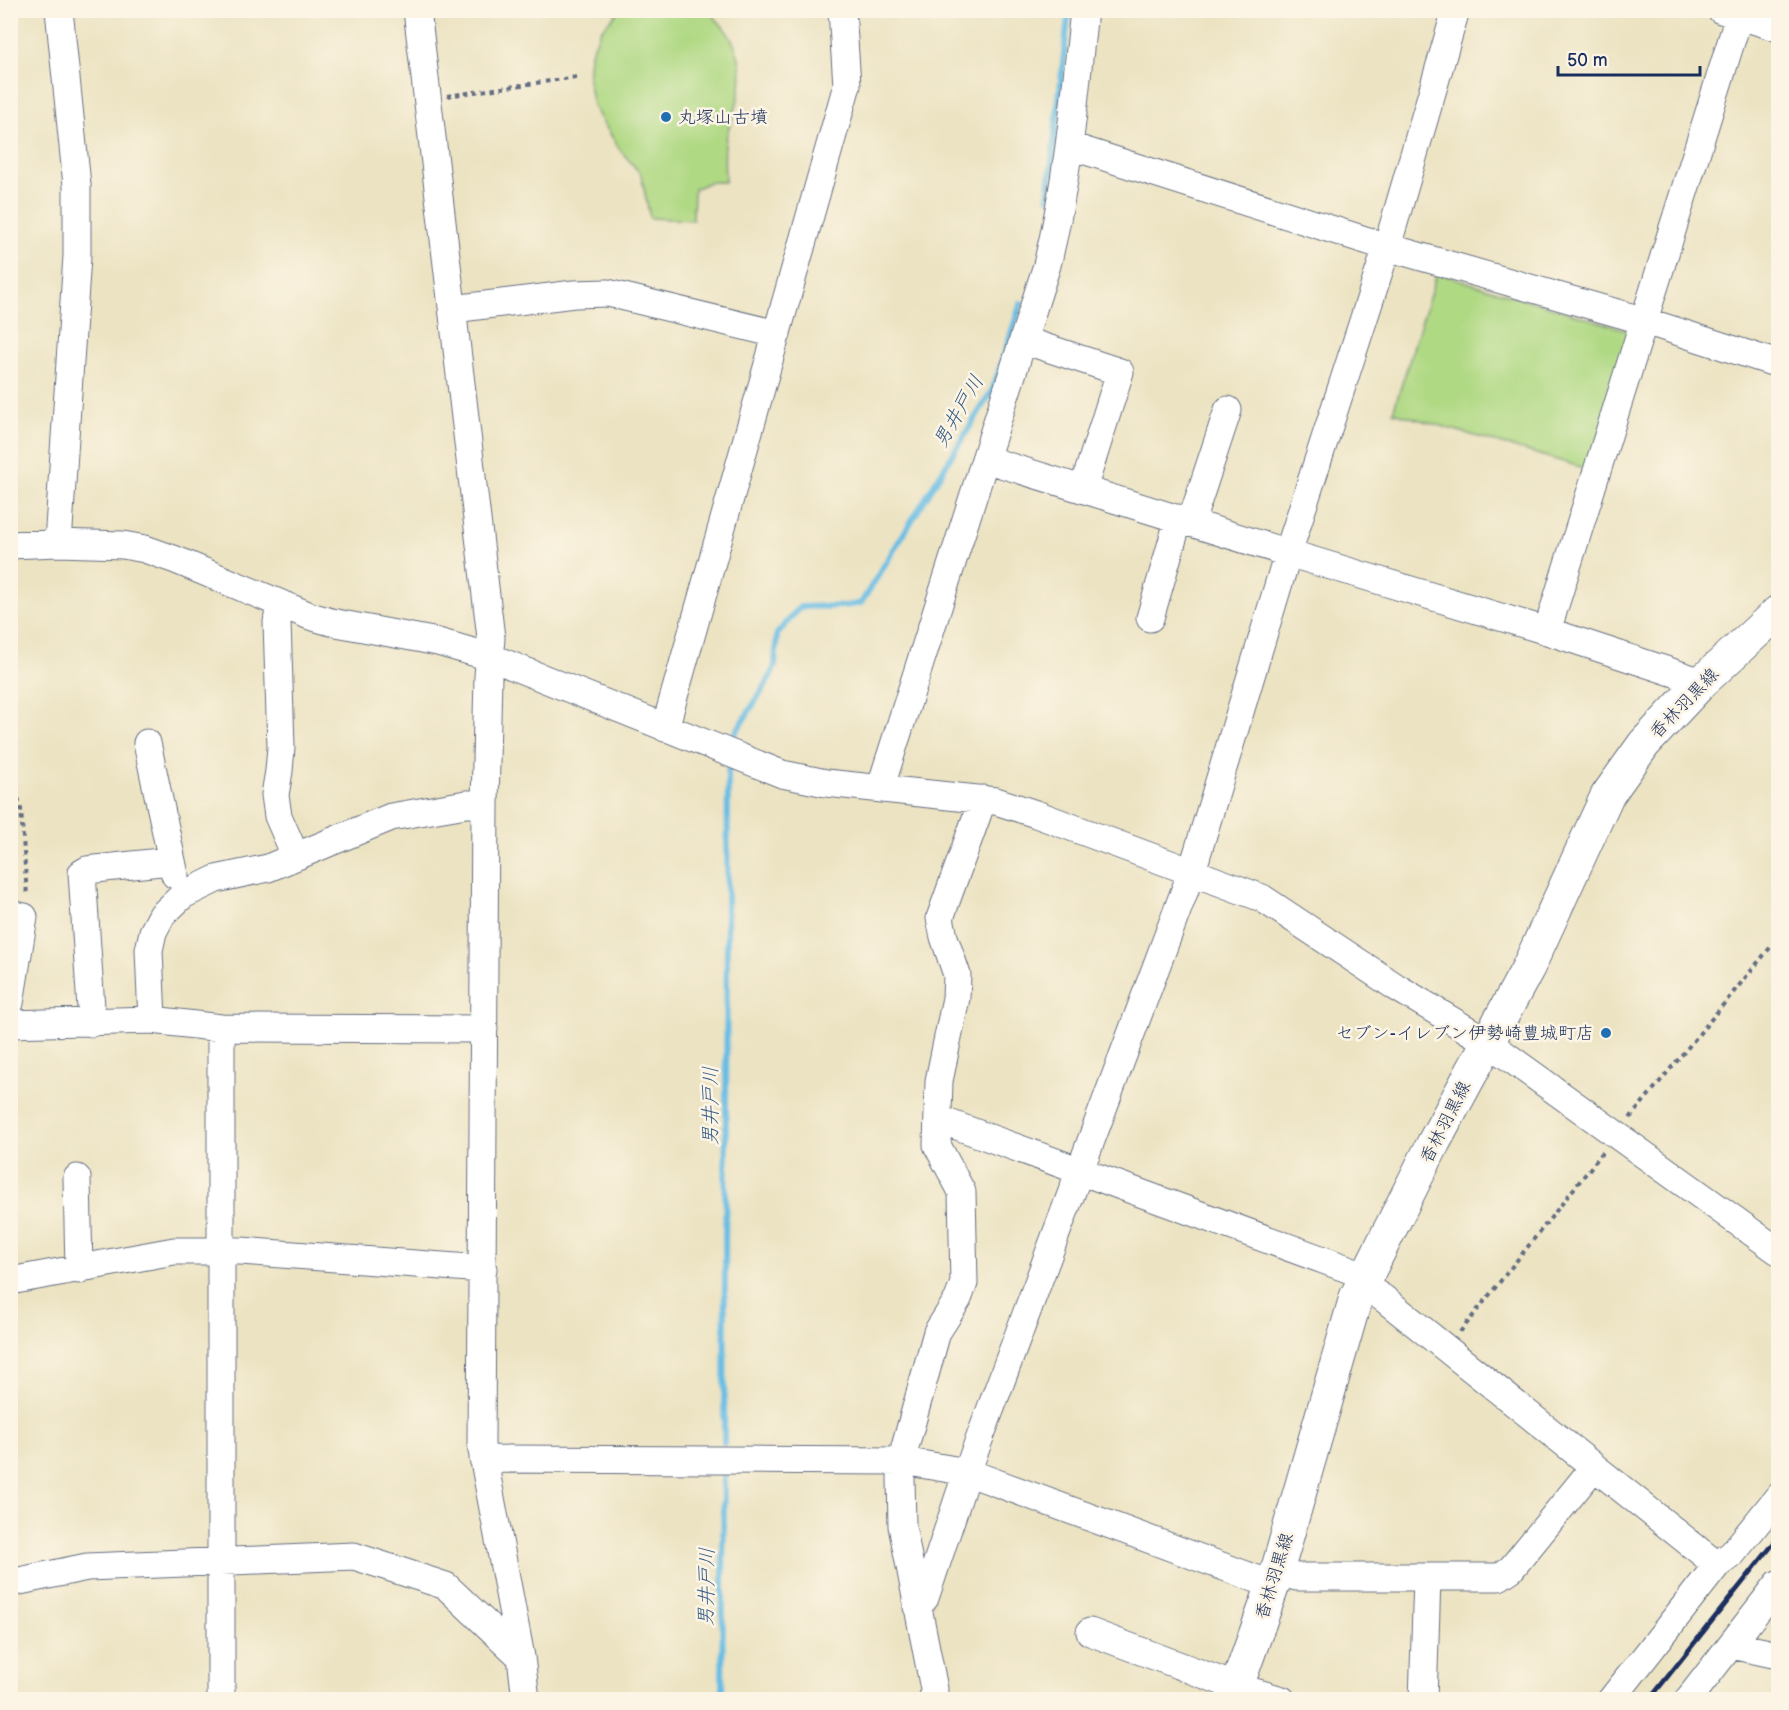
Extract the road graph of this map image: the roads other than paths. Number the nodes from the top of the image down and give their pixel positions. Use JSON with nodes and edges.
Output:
{"nodes":[{"id":1,"x":59,"y":10,"type":"edge"},
{"id":2,"x":417,"y":10,"type":"edge"},
{"id":3,"x":842,"y":10,"type":"edge"},
{"id":4,"x":1084,"y":10,"type":"edge"},
{"id":5,"x":1456,"y":10,"type":"edge"},
{"id":6,"x":1734,"y":12,"type":"edge"},
{"id":7,"x":1779,"y":28,"type":"edge"},
{"id":8,"x":1070,"y":146,"type":"junction"},
{"id":9,"x":1387,"y":247,"type":"junction"},
{"id":10,"x":453,"y":309,"type":"junction"},
{"id":11,"x":1645,"y":321,"type":"junction"},
{"id":12,"x":777,"y":334,"type":"junction"},
{"id":13,"x":1023,"y":340,"type":"junction"},
{"id":14,"x":1779,"y":364,"type":"edge"},
{"id":15,"x":1228,"y":410,"type":"dead end"},
{"id":16,"x":985,"y":459,"type":"junction"},
{"id":17,"x":1083,"y":489,"type":"junction"},
{"id":18,"x":1185,"y":520,"type":"junction"},
{"id":19,"x":58,"y":543,"type":"junction"},
{"id":20,"x":10,"y":545,"type":"edge"},
{"id":21,"x":1288,"y":553,"type":"junction"},
{"id":22,"x":280,"y":604,"type":"junction"},
{"id":23,"x":1779,"y":612,"type":"edge"},
{"id":24,"x":1150,"y":618,"type":"dead end"},
{"id":25,"x":1547,"y":631,"type":"junction"},
{"id":26,"x":490,"y":657,"type":"junction"},
{"id":27,"x":1702,"y":682,"type":"junction"},
{"id":28,"x":665,"y":728,"type":"junction"},
{"id":29,"x":147,"y":743,"type":"dead end"},
{"id":30,"x":880,"y":789,"type":"junction"},
{"id":31,"x":983,"y":799,"type":"junction"},
{"id":32,"x":485,"y":804,"type":"junction"},
{"id":33,"x":296,"y":855,"type":"junction"},
{"id":34,"x":171,"y":858,"type":"junction"},
{"id":35,"x":1192,"y":871,"type":"junction"},
{"id":36,"x":183,"y":895,"type":"junction"},
{"id":37,"x":17,"y":915,"type":"edge"},
{"id":38,"x":10,"y":1003,"type":"edge"},
{"id":39,"x":152,"y":1020,"type":"junction"},
{"id":40,"x":92,"y":1023,"type":"junction"},
{"id":41,"x":10,"y":1024,"type":"edge"},
{"id":42,"x":222,"y":1028,"type":"junction"},
{"id":43,"x":484,"y":1029,"type":"junction"},
{"id":44,"x":1486,"y":1041,"type":"junction"},
{"id":45,"x":938,"y":1119,"type":"junction"},
{"id":46,"x":1080,"y":1171,"type":"junction"},
{"id":47,"x":77,"y":1178,"type":"dead end"},
{"id":48,"x":222,"y":1251,"type":"junction"},
{"id":49,"x":1779,"y":1251,"type":"edge"},
{"id":50,"x":483,"y":1269,"type":"junction"},
{"id":51,"x":80,"y":1270,"type":"junction"},
{"id":52,"x":10,"y":1281,"type":"edge"},
{"id":53,"x":1365,"y":1281,"type":"junction"},
{"id":54,"x":483,"y":1459,"type":"junction"},
{"id":55,"x":903,"y":1461,"type":"junction"},
{"id":56,"x":1594,"y":1467,"type":"junction"},
{"id":57,"x":968,"y":1472,"type":"junction"},
{"id":58,"x":1779,"y":1497,"type":"edge"},
{"id":59,"x":220,"y":1561,"type":"junction"},
{"id":60,"x":1717,"y":1565,"type":"junction"},
{"id":61,"x":1275,"y":1578,"type":"junction"},
{"id":62,"x":1427,"y":1578,"type":"junction"},
{"id":63,"x":10,"y":1583,"type":"edge"},
{"id":64,"x":1779,"y":1584,"type":"edge"},
{"id":65,"x":917,"y":1607,"type":"junction"},
{"id":66,"x":1090,"y":1632,"type":"dead end"},
{"id":67,"x":1731,"y":1645,"type":"junction"},
{"id":68,"x":1779,"y":1655,"type":"edge"},
{"id":69,"x":521,"y":1657,"type":"junction"},
{"id":70,"x":1235,"y":1693,"type":"edge"},
{"id":71,"x":221,"y":1700,"type":"edge"},
{"id":72,"x":526,"y":1700,"type":"edge"},
{"id":73,"x":933,"y":1700,"type":"edge"},
{"id":74,"x":1282,"y":1700,"type":"edge"},
{"id":75,"x":1423,"y":1700,"type":"edge"},
{"id":76,"x":1611,"y":1700,"type":"edge"},
{"id":77,"x":1688,"y":1700,"type":"edge"}],
"edges":[{"from":1,"to":19,"type":"street"},
{"from":2,"to":10,"type":"street"},
{"from":3,"to":12,"type":"street"},
{"from":4,"to":8,"type":"street"},
{"from":5,"to":9,"type":"street"},
{"from":6,"to":7,"type":"street"},
{"from":6,"to":11,"type":"street"},
{"from":8,"to":9,"type":"street"},
{"from":8,"to":13,"type":"street"},
{"from":9,"to":11,"type":"street"},
{"from":9,"to":21,"type":"street"},
{"from":10,"to":12,"type":"street"},
{"from":10,"to":26,"type":"street"},
{"from":11,"to":14,"type":"street"},
{"from":11,"to":25,"type":"street"},
{"from":12,"to":28,"type":"street"},
{"from":13,"to":16,"type":"street"},
{"from":13,"to":17,"type":"street"},
{"from":15,"to":18,"type":"street"},
{"from":16,"to":17,"type":"street"},
{"from":16,"to":30,"type":"street"},
{"from":17,"to":18,"type":"street"},
{"from":18,"to":21,"type":"street"},
{"from":18,"to":24,"type":"street"},
{"from":19,"to":20,"type":"street"},
{"from":19,"to":22,"type":"street"},
{"from":21,"to":25,"type":"street"},
{"from":21,"to":35,"type":"street"},
{"from":22,"to":26,"type":"street"},
{"from":22,"to":33,"type":"street"},
{"from":23,"to":27,"type":"main road","name":"香林羽黒線"},
{"from":25,"to":27,"type":"street"},
{"from":26,"to":28,"type":"street"},
{"from":26,"to":32,"type":"street"},
{"from":27,"to":44,"type":"main road","name":"香林羽黒線"},
{"from":28,"to":30,"type":"street"},
{"from":29,"to":34,"type":"street"},
{"from":30,"to":31,"type":"street"},
{"from":31,"to":35,"type":"street"},
{"from":31,"to":45,"type":"street"},
{"from":32,"to":33,"type":"street"},
{"from":32,"to":43,"type":"street"},
{"from":33,"to":36,"type":"street"},
{"from":34,"to":36,"type":"street"},
{"from":34,"to":40,"type":"street"},
{"from":35,"to":44,"type":"street"},
{"from":35,"to":46,"type":"street"},
{"from":36,"to":39,"type":"street"},
{"from":37,"to":38,"type":"street"},
{"from":39,"to":40,"type":"street"},
{"from":39,"to":42,"type":"street"},
{"from":40,"to":41,"type":"street"},
{"from":42,"to":43,"type":"street"},
{"from":42,"to":48,"type":"street"},
{"from":43,"to":50,"type":"street"},
{"from":44,"to":49,"type":"street"},
{"from":44,"to":53,"type":"main road","name":"香林羽黒線"},
{"from":45,"to":46,"type":"street"},
{"from":45,"to":55,"type":"street"},
{"from":46,"to":53,"type":"street"},
{"from":46,"to":57,"type":"street"},
{"from":47,"to":51,"type":"street"},
{"from":48,"to":50,"type":"street"},
{"from":48,"to":51,"type":"street"},
{"from":48,"to":59,"type":"street"},
{"from":50,"to":54,"type":"street"},
{"from":51,"to":52,"type":"street"},
{"from":53,"to":56,"type":"street"},
{"from":53,"to":61,"type":"main road","name":"香林羽黒線"},
{"from":54,"to":55,"type":"street"},
{"from":54,"to":69,"type":"street"},
{"from":55,"to":57,"type":"street"},
{"from":55,"to":65,"type":"street"},
{"from":56,"to":60,"type":"street"},
{"from":56,"to":62,"type":"street"},
{"from":57,"to":61,"type":"street"},
{"from":57,"to":65,"type":"street"},
{"from":58,"to":60,"type":"street"},
{"from":59,"to":63,"type":"street"},
{"from":59,"to":69,"type":"street"},
{"from":59,"to":71,"type":"street"},
{"from":60,"to":76,"type":"street"},
{"from":61,"to":62,"type":"street"},
{"from":61,"to":70,"type":"main road","name":"香林羽黒線"},
{"from":62,"to":75,"type":"street"},
{"from":64,"to":67,"type":"street"},
{"from":65,"to":73,"type":"street"},
{"from":66,"to":70,"type":"street"},
{"from":67,"to":68,"type":"street"},
{"from":67,"to":77,"type":"street"},
{"from":69,"to":72,"type":"street"},
{"from":70,"to":74,"type":"street"}]}
